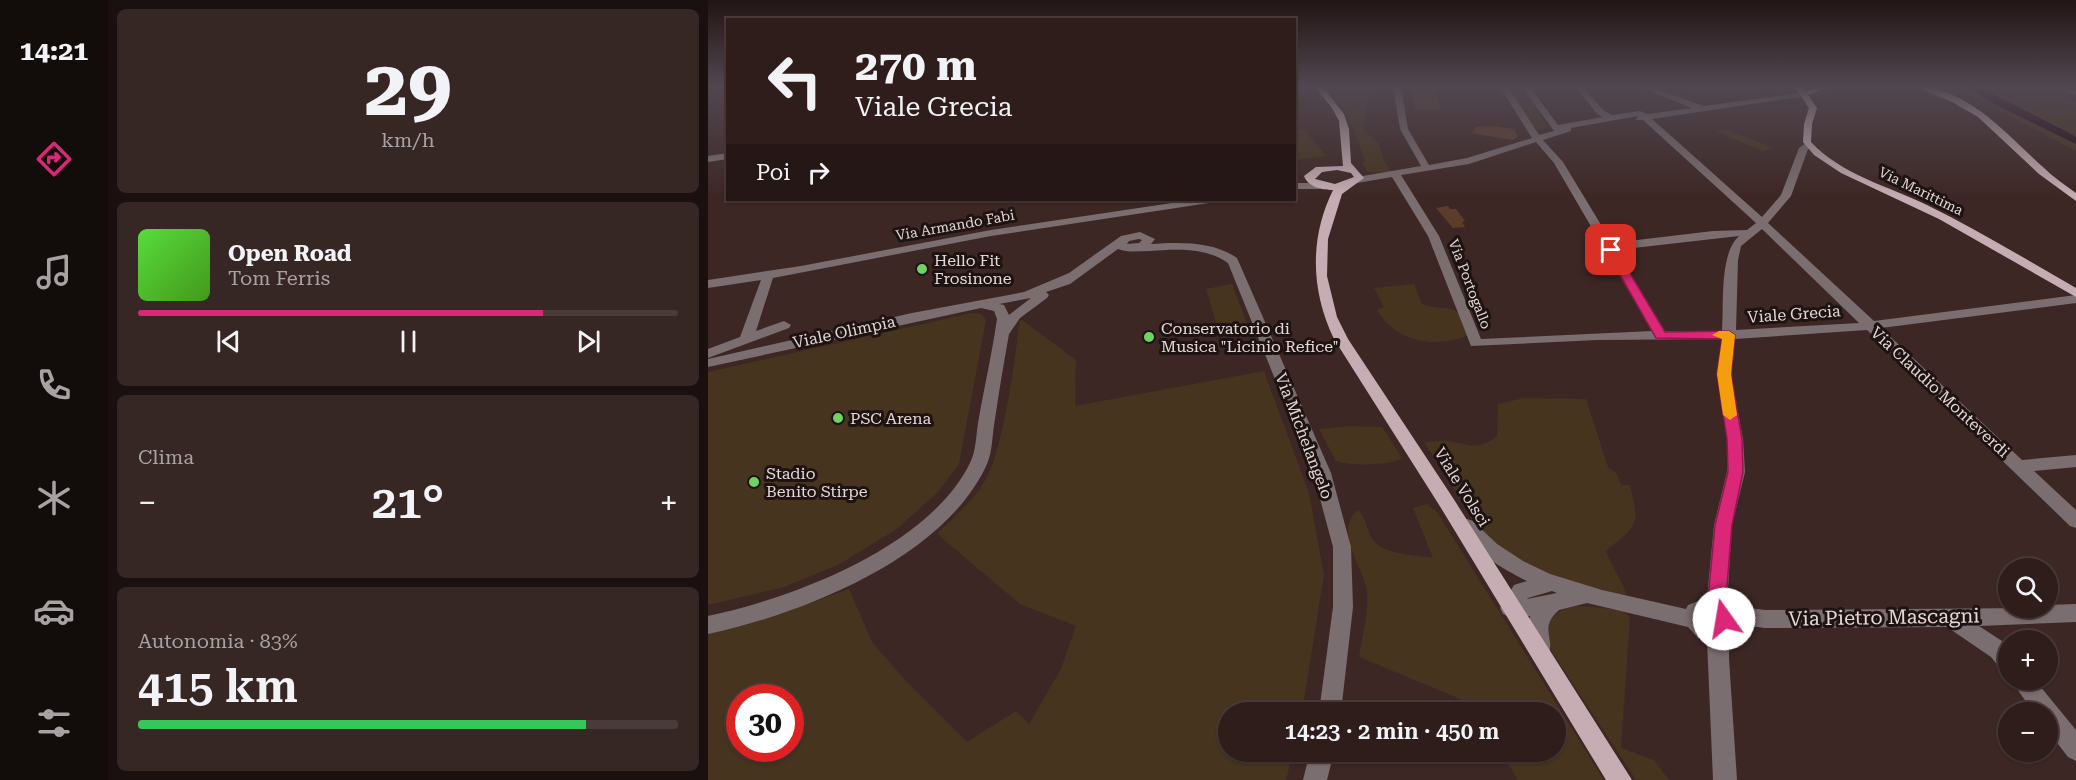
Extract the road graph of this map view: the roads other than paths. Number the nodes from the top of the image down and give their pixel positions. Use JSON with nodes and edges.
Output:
{"nodes":[{"id":1,"x":1344,"y":123,"type":"edge"},
{"id":2,"x":1403,"y":123,"type":"edge"},
{"id":3,"x":1525,"y":123,"type":"edge"},
{"id":4,"x":1551,"y":123,"type":"edge"},
{"id":5,"x":1554,"y":123,"type":"edge"},
{"id":6,"x":1567,"y":123,"type":"edge"},
{"id":7,"x":1587,"y":123,"type":"edge"},
{"id":8,"x":1652,"y":123,"type":"edge"},
{"id":9,"x":1808,"y":123,"type":"edge"},
{"id":10,"x":1991,"y":123,"type":"edge"},
{"id":11,"x":1528,"y":128,"type":"junction"},
{"id":12,"x":1556,"y":128,"type":"junction"},
{"id":13,"x":1536,"y":138,"type":"junction"},
{"id":14,"x":1809,"y":145,"type":"junction"},
{"id":15,"x":1508,"y":149,"type":"junction"},
{"id":16,"x":1347,"y":153,"type":"junction"},
{"id":17,"x":726,"y":156,"type":"edge"},
{"id":18,"x":708,"y":159,"type":"edge"},
{"id":19,"x":1332,"y":167,"type":"junction"},
{"id":20,"x":1428,"y":169,"type":"junction"},
{"id":21,"x":1311,"y":174,"type":"junction"},
{"id":22,"x":1390,"y":175,"type":"junction"},
{"id":23,"x":1354,"y":177,"type":"junction"},
{"id":24,"x":1296,"y":183,"type":"edge"},
{"id":25,"x":1296,"y":184,"type":"edge"},
{"id":26,"x":1323,"y":186,"type":"junction"},
{"id":27,"x":2076,"y":198,"type":"edge"},
{"id":28,"x":1201,"y":201,"type":"edge"},
{"id":29,"x":1332,"y":202,"type":"junction"},
{"id":30,"x":1148,"y":208,"type":"junction"},
{"id":31,"x":1117,"y":214,"type":"junction"},
{"id":32,"x":1096,"y":218,"type":"junction"},
{"id":33,"x":1762,"y":223,"type":"junction"},
{"id":34,"x":1126,"y":224,"type":"junction"},
{"id":35,"x":1747,"y":233,"type":"junction"},
{"id":36,"x":1134,"y":242,"type":"junction"},
{"id":37,"x":1609,"y":247,"type":"junction"},
{"id":38,"x":768,"y":276,"type":"junction"},
{"id":39,"x":709,"y":287,"type":"edge"},
{"id":40,"x":2076,"y":293,"type":"edge"},
{"id":41,"x":2076,"y":299,"type":"edge"},
{"id":42,"x":1023,"y":301,"type":"junction"},
{"id":43,"x":981,"y":304,"type":"junction"},
{"id":44,"x":784,"y":326,"type":"dead end"},
{"id":45,"x":1869,"y":326,"type":"junction"},
{"id":46,"x":1729,"y":335,"type":"junction"},
{"id":47,"x":1001,"y":336,"type":"junction"},
{"id":48,"x":1661,"y":336,"type":"junction"},
{"id":49,"x":746,"y":340,"type":"junction"},
{"id":50,"x":1476,"y":343,"type":"joint"},
{"id":51,"x":708,"y":354,"type":"edge"},
{"id":52,"x":708,"y":363,"type":"edge"},
{"id":53,"x":2076,"y":461,"type":"edge"},
{"id":54,"x":2019,"y":466,"type":"junction"},
{"id":55,"x":1447,"y":503,"type":"junction"},
{"id":56,"x":2076,"y":521,"type":"edge"},
{"id":57,"x":1552,"y":593,"type":"junction"},
{"id":58,"x":1510,"y":608,"type":"junction"},
{"id":59,"x":2076,"y":613,"type":"edge"},
{"id":60,"x":1710,"y":618,"type":"junction"},
{"id":61,"x":1950,"y":618,"type":"junction"},
{"id":62,"x":708,"y":625,"type":"edge"},
{"id":63,"x":1998,"y":649,"type":"edge"},
{"id":64,"x":1544,"y":660,"type":"junction"},
{"id":65,"x":2030,"y":690,"type":"edge"},
{"id":66,"x":1331,"y":702,"type":"edge"},
{"id":67,"x":2076,"y":749,"type":"edge"},
{"id":68,"x":1320,"y":762,"type":"edge"},
{"id":69,"x":1315,"y":780,"type":"edge"},
{"id":70,"x":1620,"y":780,"type":"edge"},
{"id":71,"x":1725,"y":780,"type":"edge"}],
"edges":[{"from":1,"to":16,"type":"main road"},
{"from":2,"to":20,"type":"street"},
{"from":3,"to":11,"type":"street"},
{"from":4,"to":12,"type":"street"},
{"from":5,"to":12,"type":"street"},
{"from":6,"to":12,"type":"street"},
{"from":7,"to":12,"type":"street"},
{"from":8,"to":33,"type":"street","name":"Via Claudio Monteverdi"},
{"from":9,"to":14,"type":"main road"},
{"from":10,"to":27,"type":"main road"},
{"from":11,"to":12,"type":"street"},
{"from":11,"to":13,"type":"street"},
{"from":11,"to":15,"type":"street"},
{"from":12,"to":13,"type":"street"},
{"from":13,"to":15,"type":"street"},
{"from":13,"to":37,"type":"street"},
{"from":14,"to":33,"type":"street"},
{"from":14,"to":40,"type":"main road","name":"Via Marittima"},
{"from":15,"to":20,"type":"street"},
{"from":16,"to":19,"type":"main road"},
{"from":16,"to":23,"type":"main road"},
{"from":17,"to":18,"type":"street"},
{"from":19,"to":21,"type":"main road"},
{"from":19,"to":23,"type":"main road"},
{"from":20,"to":22,"type":"street"},
{"from":21,"to":24,"type":"street"},
{"from":21,"to":26,"type":"main road"},
{"from":22,"to":23,"type":"street"},
{"from":22,"to":50,"type":"street","name":"Via Portogallo"},
{"from":23,"to":26,"type":"main road"},
{"from":23,"to":29,"type":"main road","name":"Viale Volsci"},
{"from":25,"to":26,"type":"street"},
{"from":26,"to":29,"type":"main road"},
{"from":28,"to":30,"type":"street","name":"Via Armando Fabi"},
{"from":29,"to":55,"type":"main road","name":"Viale Volsci"},
{"from":30,"to":31,"type":"street","name":"Via Armando Fabi"},
{"from":30,"to":34,"type":"street"},
{"from":31,"to":32,"type":"street","name":"Via Armando Fabi"},
{"from":31,"to":34,"type":"street"},
{"from":32,"to":34,"type":"street"},
{"from":32,"to":38,"type":"street","name":"Via Armando Fabi"},
{"from":33,"to":35,"type":"street"},
{"from":33,"to":45,"type":"street","name":"Via Claudio Monteverdi"},
{"from":34,"to":36,"type":"street"},
{"from":34,"to":36,"type":"street"},
{"from":35,"to":37,"type":"street"},
{"from":35,"to":46,"type":"street"},
{"from":36,"to":42,"type":"street","name":"Viale Olimpia"},
{"from":36,"to":66,"type":"street","name":"Via Michelangelo"},
{"from":37,"to":48,"type":"street"},
{"from":38,"to":39,"type":"street","name":"Via Armando Fabi"},
{"from":38,"to":49,"type":"street"},
{"from":41,"to":45,"type":"street","name":"Viale Grecia"},
{"from":42,"to":43,"type":"street","name":"Viale Olimpia"},
{"from":42,"to":47,"type":"street","name":"Viale Olimpia"},
{"from":43,"to":47,"type":"street","name":"Viale Olimpia"},
{"from":43,"to":52,"type":"street","name":"Viale Olimpia"},
{"from":44,"to":49,"type":"street"},
{"from":45,"to":46,"type":"street","name":"Viale Grecia"},
{"from":45,"to":54,"type":"street","name":"Via Claudio Monteverdi"},
{"from":46,"to":48,"type":"street","name":"Viale Grecia"},
{"from":46,"to":60,"type":"street"},
{"from":47,"to":62,"type":"street","name":"Viale Olimpia"},
{"from":48,"to":50,"type":"street","name":"Viale Grecia"},
{"from":49,"to":51,"type":"street"},
{"from":53,"to":54,"type":"street"},
{"from":54,"to":56,"type":"street","name":"Via Claudio Monteverdi"},
{"from":55,"to":57,"type":"street"},
{"from":55,"to":58,"type":"main road","name":"Viale Volsci"},
{"from":57,"to":58,"type":"street","name":"Via Pietro Mascagni"},
{"from":57,"to":60,"type":"street","name":"Via Pietro Mascagni"},
{"from":57,"to":64,"type":"street"},
{"from":58,"to":64,"type":"main road","name":"Viale Volsci"},
{"from":59,"to":61,"type":"street","name":"Via Pietro Mascagni"},
{"from":60,"to":61,"type":"street","name":"Via Pietro Mascagni"},
{"from":60,"to":71,"type":"street"},
{"from":61,"to":63,"type":"street"},
{"from":64,"to":70,"type":"main road","name":"Viale Volsci"},
{"from":65,"to":67,"type":"street"},
{"from":68,"to":69,"type":"street"}]}
